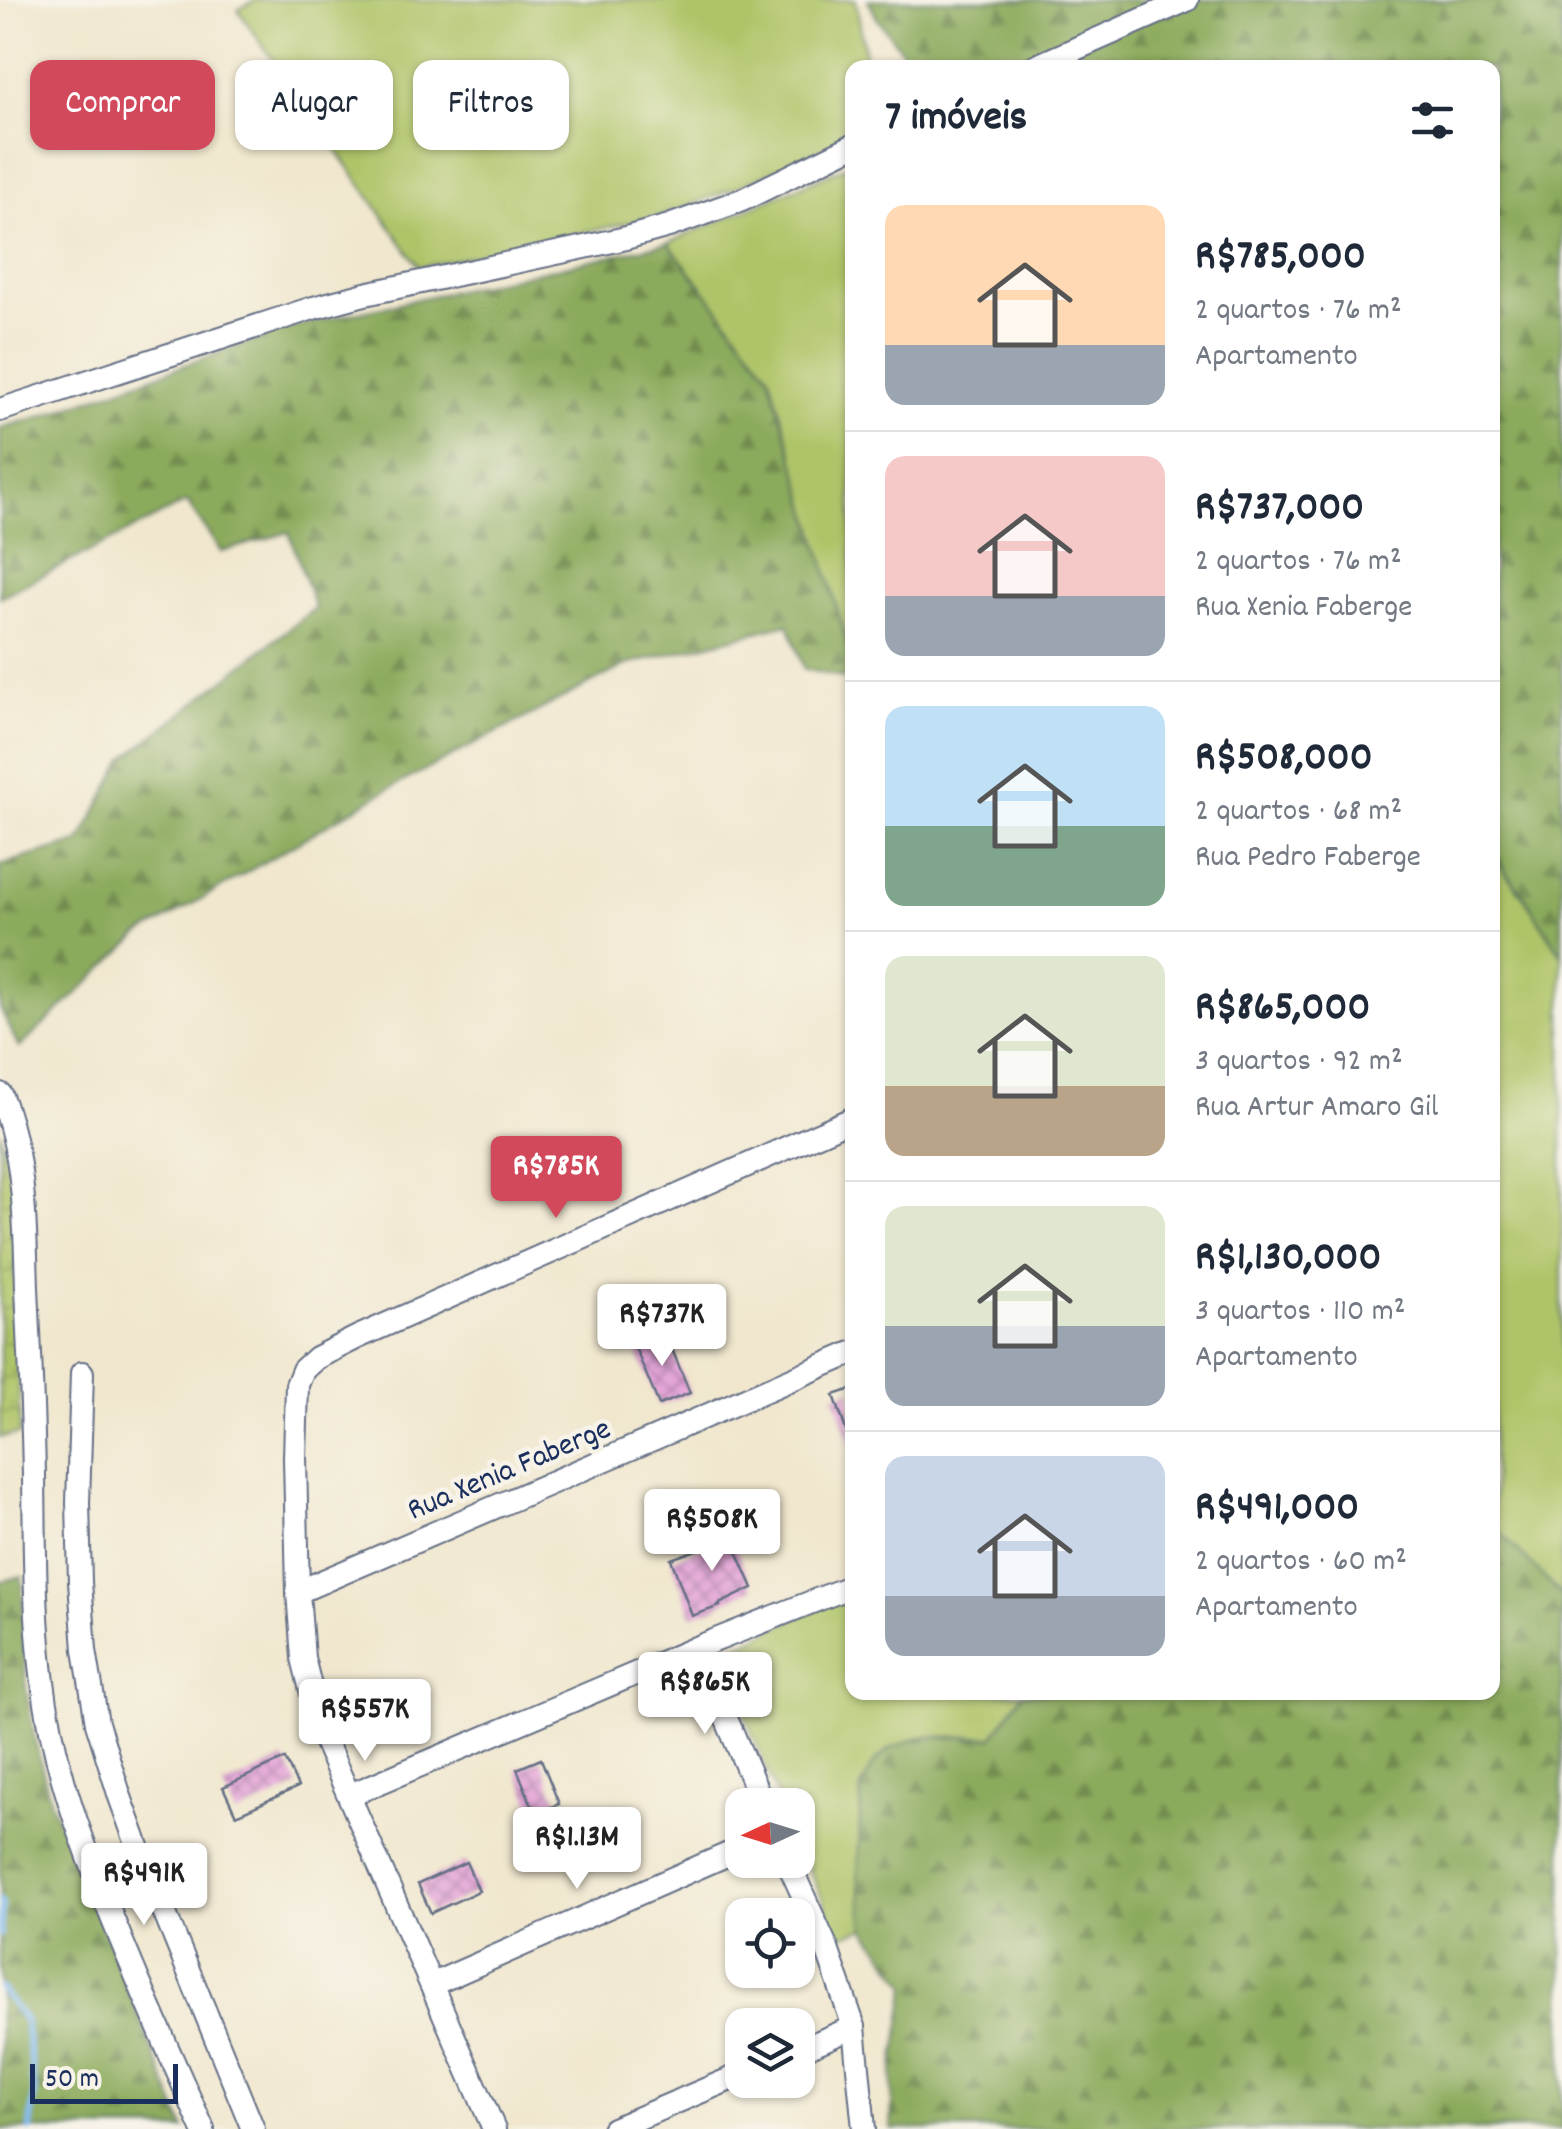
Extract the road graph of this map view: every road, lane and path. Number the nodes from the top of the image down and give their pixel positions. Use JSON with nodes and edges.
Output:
{"nodes":[{"id":1,"x":1187,"y":0,"type":"edge"},
{"id":2,"x":1050,"y":60,"type":"edge"},
{"id":3,"x":845,"y":149,"type":"edge"},
{"id":4,"x":0,"y":410,"type":"edge"},
{"id":5,"x":0,"y":1094,"type":"edge"},
{"id":6,"x":845,"y":1123,"type":"edge"},
{"id":7,"x":845,"y":1356,"type":"edge"},
{"id":8,"x":82,"y":1373,"type":"dead end"},
{"id":9,"x":845,"y":1589,"type":"edge"},
{"id":10,"x":298,"y":1592,"type":"junction"},
{"id":11,"x":696,"y":1648,"type":"junction"},
{"id":12,"x":756,"y":1788,"type":"edge"},
{"id":13,"x":350,"y":1795,"type":"junction"},
{"id":14,"x":725,"y":1855,"type":"edge"},
{"id":15,"x":795,"y":1878,"type":"edge"},
{"id":16,"x":433,"y":1984,"type":"junction"},
{"id":17,"x":854,"y":2027,"type":"junction"},
{"id":18,"x":815,"y":2044,"type":"edge"},
{"id":19,"x":725,"y":2081,"type":"edge"},
{"id":20,"x":203,"y":2129,"type":"edge"},
{"id":21,"x":253,"y":2129,"type":"edge"},
{"id":22,"x":494,"y":2129,"type":"edge"},
{"id":23,"x":613,"y":2129,"type":"edge"},
{"id":24,"x":864,"y":2129,"type":"edge"}],
"edges":[{"from":1,"to":2,"type":"street"},
{"from":3,"to":4,"type":"street"},
{"from":5,"to":20,"type":"street"},
{"from":6,"to":10,"type":"street"},
{"from":7,"to":10,"type":"street","name":"Rua Xenia Faberge"},
{"from":8,"to":21,"type":"street"},
{"from":9,"to":11,"type":"street"},
{"from":10,"to":13,"type":"street"},
{"from":11,"to":12,"type":"street"},
{"from":11,"to":13,"type":"street"},
{"from":13,"to":16,"type":"street"},
{"from":14,"to":16,"type":"street"},
{"from":15,"to":17,"type":"street"},
{"from":16,"to":22,"type":"street"},
{"from":17,"to":18,"type":"street"},
{"from":17,"to":24,"type":"street"},
{"from":19,"to":23,"type":"street"}]}
